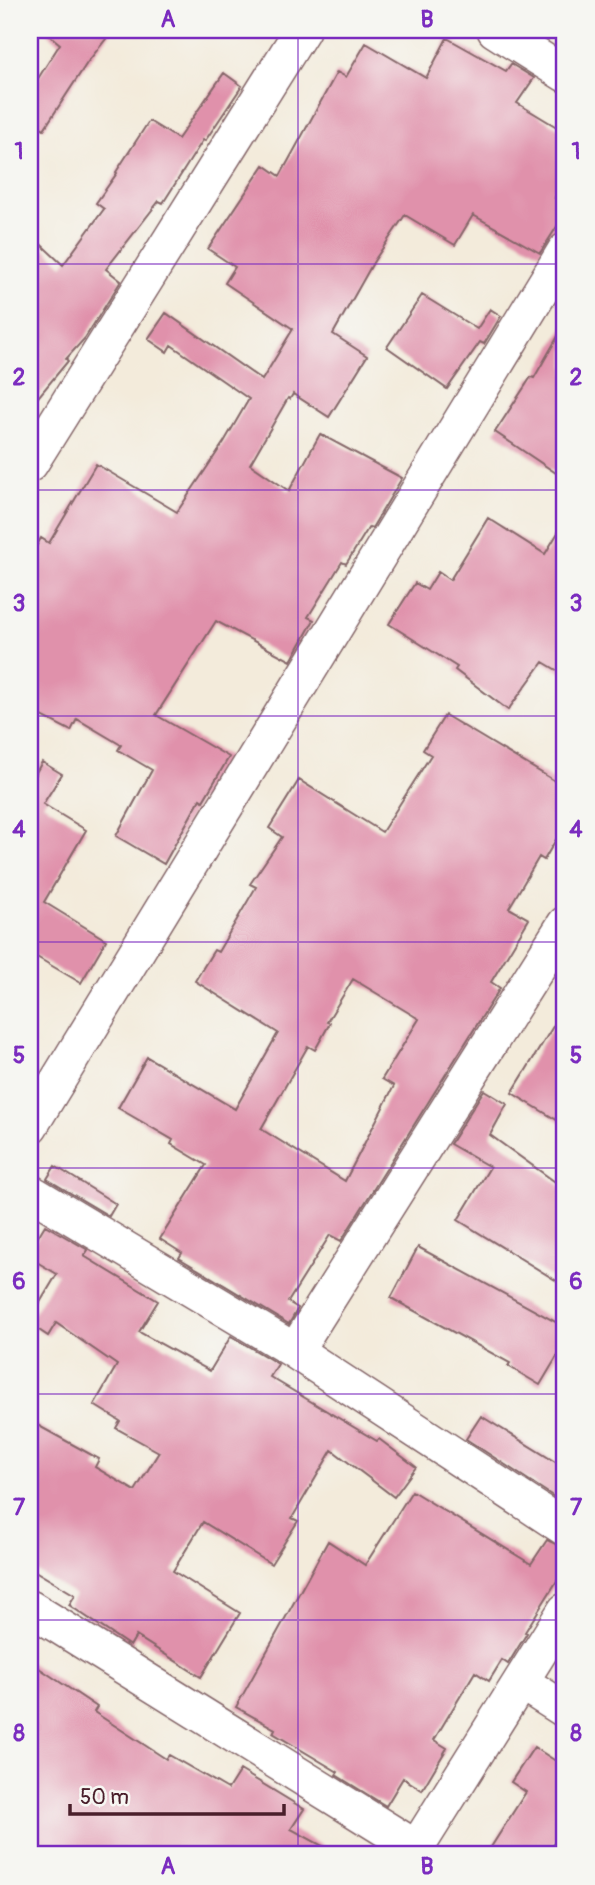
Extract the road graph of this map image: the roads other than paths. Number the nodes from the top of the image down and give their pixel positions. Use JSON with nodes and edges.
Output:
{"nodes":[{"id":1,"x":302,"y":30,"type":"edge"},
{"id":2,"x":495,"y":30,"type":"edge"},
{"id":3,"x":565,"y":74,"type":"edge"},
{"id":4,"x":565,"y":251,"type":"edge"},
{"id":5,"x":30,"y":464,"type":"edge"},
{"id":6,"x":565,"y":923,"type":"edge"},
{"id":7,"x":30,"y":1126,"type":"edge"},
{"id":8,"x":30,"y":1192,"type":"edge"},
{"id":9,"x":295,"y":1351,"type":"junction"},
{"id":10,"x":565,"y":1528,"type":"edge"},
{"id":11,"x":30,"y":1608,"type":"edge"},
{"id":12,"x":565,"y":1611,"type":"edge"},
{"id":13,"x":521,"y":1682,"type":"junction"},
{"id":14,"x":565,"y":1710,"type":"edge"},
{"id":15,"x":414,"y":1852,"type":"edge"}],
"edges":[{"from":1,"to":5,"type":"street"},
{"from":2,"to":3,"type":"street"},
{"from":4,"to":7,"type":"street"},
{"from":6,"to":9,"type":"street"},
{"from":8,"to":9,"type":"street"},
{"from":9,"to":10,"type":"street"},
{"from":11,"to":15,"type":"street"},
{"from":12,"to":13,"type":"street"},
{"from":13,"to":14,"type":"street"},
{"from":13,"to":15,"type":"street"}]}
